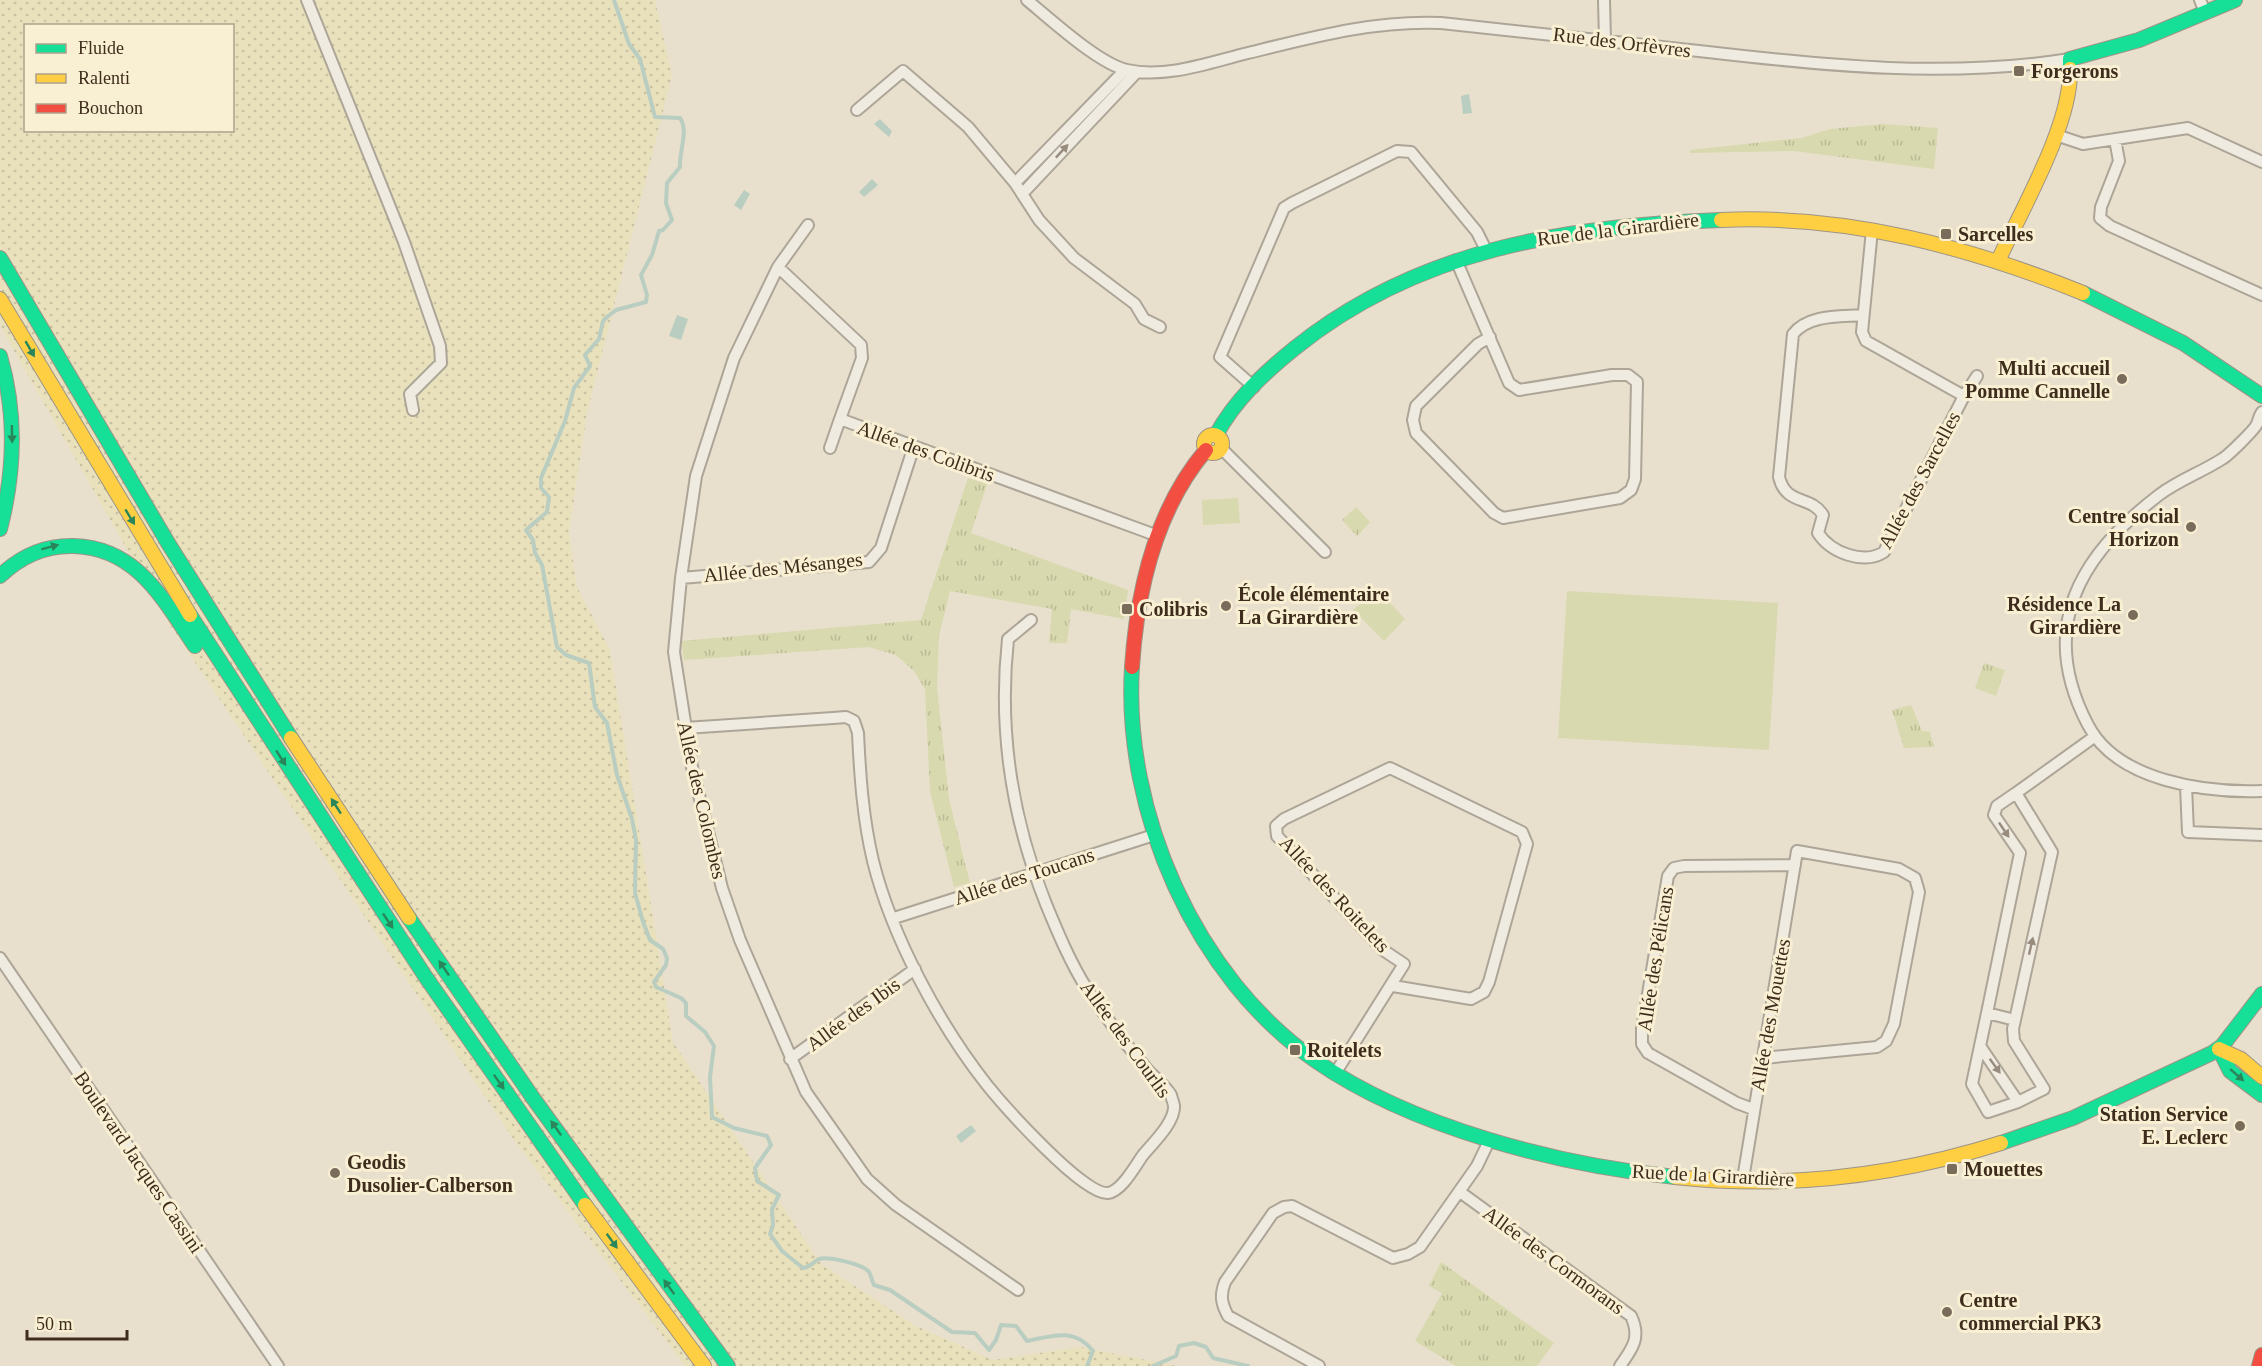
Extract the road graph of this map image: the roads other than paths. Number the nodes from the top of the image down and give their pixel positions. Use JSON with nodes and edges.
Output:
{"nodes":[{"id":1,"x":307,"y":0,"type":"edge"},
{"id":2,"x":1027,"y":0,"type":"edge"},
{"id":3,"x":1604,"y":0,"type":"edge"},
{"id":4,"x":2235,"y":0,"type":"edge"},
{"id":5,"x":1039,"y":4,"type":"edge"},
{"id":6,"x":2202,"y":6,"type":"edge"},
{"id":7,"x":1605,"y":40,"type":"junction"},
{"id":8,"x":2070,"y":59,"type":"junction"},
{"id":9,"x":1125,"y":70,"type":"junction"},
{"id":10,"x":1137,"y":72,"type":"junction"},
{"id":11,"x":857,"y":110,"type":"dead end"},
{"id":12,"x":2056,"y":135,"type":"junction"},
{"id":13,"x":2115,"y":139,"type":"junction"},
{"id":14,"x":2262,"y":162,"type":"edge"},
{"id":15,"x":1015,"y":183,"type":"junction"},
{"id":16,"x":1022,"y":194,"type":"junction"},
{"id":17,"x":808,"y":225,"type":"dead end"},
{"id":18,"x":1872,"y":230,"type":"junction"},
{"id":19,"x":1486,"y":250,"type":"junction"},
{"id":20,"x":0,"y":258,"type":"edge"},
{"id":21,"x":1999,"y":259,"type":"junction"},
{"id":22,"x":1456,"y":260,"type":"junction"},
{"id":23,"x":778,"y":267,"type":"junction"},
{"id":24,"x":2262,"y":296,"type":"edge"},
{"id":25,"x":0,"y":299,"type":"edge"},
{"id":26,"x":1863,"y":315,"type":"junction"},
{"id":27,"x":1160,"y":327,"type":"dead end"},
{"id":28,"x":1490,"y":337,"type":"junction"},
{"id":29,"x":0,"y":356,"type":"edge"},
{"id":30,"x":1977,"y":376,"type":"dead end"},
{"id":31,"x":1254,"y":387,"type":"junction"},
{"id":32,"x":1964,"y":396,"type":"junction"},
{"id":33,"x":2262,"y":396,"type":"edge"},
{"id":34,"x":413,"y":410,"type":"dead end"},
{"id":35,"x":2262,"y":412,"type":"edge"},
{"id":36,"x":840,"y":419,"type":"junction"},
{"id":37,"x":2257,"y":427,"type":"edge"},
{"id":38,"x":1219,"y":442,"type":"junction"},
{"id":39,"x":914,"y":446,"type":"junction"},
{"id":40,"x":830,"y":448,"type":"dead end"},
{"id":41,"x":0,"y":529,"type":"edge"},
{"id":42,"x":1158,"y":536,"type":"junction"},
{"id":43,"x":1325,"y":552,"type":"dead end"},
{"id":44,"x":0,"y":576,"type":"edge"},
{"id":45,"x":681,"y":578,"type":"junction"},
{"id":46,"x":1031,"y":621,"type":"dead end"},
{"id":47,"x":249,"y":710,"type":"junction"},
{"id":48,"x":685,"y":728,"type":"junction"},
{"id":49,"x":2094,"y":737,"type":"junction"},
{"id":50,"x":2186,"y":786,"type":"junction"},
{"id":51,"x":2262,"y":791,"type":"edge"},
{"id":52,"x":2016,"y":793,"type":"junction"},
{"id":53,"x":1154,"y":835,"type":"junction"},
{"id":54,"x":2262,"y":835,"type":"edge"},
{"id":55,"x":1795,"y":865,"type":"junction"},
{"id":56,"x":1034,"y":874,"type":"junction"},
{"id":57,"x":894,"y":918,"type":"junction"},
{"id":58,"x":0,"y":958,"type":"edge"},
{"id":59,"x":915,"y":969,"type":"junction"},
{"id":60,"x":1393,"y":986,"type":"junction"},
{"id":61,"x":2262,"y":994,"type":"edge"},
{"id":62,"x":1987,"y":1013,"type":"junction"},
{"id":63,"x":2015,"y":1020,"type":"junction"},
{"id":64,"x":1980,"y":1046,"type":"junction"},
{"id":65,"x":2219,"y":1049,"type":"junction"},
{"id":66,"x":1763,"y":1058,"type":"junction"},
{"id":67,"x":790,"y":1059,"type":"junction"},
{"id":68,"x":1336,"y":1072,"type":"junction"},
{"id":69,"x":2262,"y":1077,"type":"edge"},
{"id":70,"x":2262,"y":1095,"type":"edge"},
{"id":71,"x":2018,"y":1102,"type":"junction"},
{"id":72,"x":1753,"y":1109,"type":"junction"},
{"id":73,"x":1489,"y":1141,"type":"junction"},
{"id":74,"x":1743,"y":1179,"type":"junction"},
{"id":75,"x":1460,"y":1192,"type":"junction"},
{"id":76,"x":1018,"y":1290,"type":"dead end"},
{"id":77,"x":2262,"y":1355,"type":"edge"},
{"id":78,"x":2260,"y":1365,"type":"edge"},
{"id":79,"x":278,"y":1366,"type":"edge"},
{"id":80,"x":704,"y":1366,"type":"edge"},
{"id":81,"x":728,"y":1366,"type":"edge"},
{"id":82,"x":1319,"y":1366,"type":"edge"},
{"id":83,"x":1620,"y":1366,"type":"edge"}],
"edges":[{"from":1,"to":34,"type":"street"},
{"from":2,"to":5,"type":"street","name":"Rue des Orfèvres"},
{"from":3,"to":7,"type":"street"},
{"from":4,"to":6,"type":"main road","name":"Rue des Orfèvres"},
{"from":5,"to":9,"type":"street","name":"Rue des Orfèvres"},
{"from":6,"to":8,"type":"main road","name":"Rue des Orfèvres"},
{"from":7,"to":8,"type":"street","name":"Rue des Orfèvres"},
{"from":7,"to":10,"type":"street","name":"Rue des Orfèvres"},
{"from":8,"to":12,"type":"main road"},
{"from":9,"to":10,"type":"street","name":"Rue des Orfèvres"},
{"from":9,"to":15,"type":"street"},
{"from":16,"to":10,"type":"street","one_way":true},
{"from":11,"to":15,"type":"street"},
{"from":12,"to":13,"type":"street"},
{"from":12,"to":21,"type":"main road"},
{"from":13,"to":14,"type":"street"},
{"from":13,"to":24,"type":"street"},
{"from":15,"to":16,"type":"street"},
{"from":16,"to":27,"type":"street"},
{"from":17,"to":23,"type":"street","name":"Allée des Colombes"},
{"from":18,"to":19,"type":"main road","name":"Rue de la Girardière"},
{"from":18,"to":21,"type":"main road","name":"Rue de la Girardière"},
{"from":18,"to":26,"type":"street","name":"Allée des Sarcelles"},
{"from":19,"to":22,"type":"main road","name":"Rue de la Girardière"},
{"from":19,"to":31,"type":"street"},
{"from":81,"to":20,"type":"main road","one_way":true},
{"from":21,"to":33,"type":"main road","name":"Rue de la Girardière"},
{"from":22,"to":28,"type":"street"},
{"from":22,"to":31,"type":"main road","name":"Rue de la Girardière"},
{"from":23,"to":36,"type":"street","name":"Allée des Colibris"},
{"from":23,"to":45,"type":"street","name":"Allée des Colombes"},
{"from":25,"to":47,"type":"main road","one_way":true},
{"from":26,"to":32,"type":"street","name":"Allée des Sarcelles"},
{"from":26,"to":32,"type":"street","name":"Allée des Sarcelles"},
{"from":28,"to":28,"type":"street"},
{"from":29,"to":41,"type":"main road","one_way":true},
{"from":30,"to":32,"type":"street","name":"Allée des Sarcelles"},
{"from":31,"to":38,"type":"main road","name":"Rue de la Girardière"},
{"from":35,"to":37,"type":"street"},
{"from":36,"to":39,"type":"street","name":"Allée des Colibris"},
{"from":36,"to":40,"type":"street"},
{"from":37,"to":49,"type":"street"},
{"from":38,"to":42,"type":"main road","name":"Rue de la Girardière"},
{"from":38,"to":43,"type":"street"},
{"from":39,"to":42,"type":"street","name":"Allée des Colibris"},
{"from":39,"to":45,"type":"street","name":"Allée des Mésanges"},
{"from":42,"to":53,"type":"main road","name":"Rue de la Girardière"},
{"from":44,"to":47,"type":"main road","one_way":true},
{"from":45,"to":48,"type":"street","name":"Allée des Colombes"},
{"from":46,"to":56,"type":"street"},
{"from":47,"to":80,"type":"main road","one_way":true},
{"from":48,"to":57,"type":"street","name":"Allée des Courlis"},
{"from":48,"to":67,"type":"street","name":"Allée des Colombes"},
{"from":49,"to":50,"type":"street"},
{"from":49,"to":52,"type":"street"},
{"from":50,"to":51,"type":"street"},
{"from":50,"to":54,"type":"street"},
{"from":52,"to":62,"type":"street","one_way":true},
{"from":63,"to":52,"type":"street","one_way":true},
{"from":53,"to":56,"type":"street","name":"Allée des Toucans"},
{"from":53,"to":68,"type":"main road","name":"Rue de la Girardière"},
{"from":55,"to":66,"type":"street","name":"Allée des Mouettes"},
{"from":55,"to":66,"type":"street","name":"Allée des Mouettes"},
{"from":55,"to":72,"type":"street","name":"Allée des Pélicans"},
{"from":56,"to":57,"type":"street","name":"Allée des Toucans"},
{"from":56,"to":59,"type":"street","name":"Allée des Courlis"},
{"from":57,"to":59,"type":"street","name":"Allée des Courlis"},
{"from":58,"to":79,"type":"street","name":"Boulevard Jacques Cassini"},
{"from":59,"to":67,"type":"street","name":"Allée des Ibis"},
{"from":60,"to":60,"type":"street","name":"Allée des Roitelets"},
{"from":60,"to":68,"type":"street","name":"Allée des Roitelets"},
{"from":61,"to":65,"type":"main road","name":"Rue de la Girardière"},
{"from":62,"to":63,"type":"street"},
{"from":62,"to":64,"type":"street"},
{"from":63,"to":71,"type":"street"},
{"from":64,"to":71,"type":"street","one_way":true},
{"from":64,"to":71,"type":"street"},
{"from":65,"to":69,"type":"main road"},
{"from":65,"to":70,"type":"main road","one_way":true},
{"from":65,"to":74,"type":"main road","name":"Rue de la Girardière"},
{"from":66,"to":72,"type":"street","name":"Allée des Mouettes"},
{"from":67,"to":76,"type":"street","name":"Allée des Colombes"},
{"from":68,"to":73,"type":"main road","name":"Rue de la Girardière"},
{"from":72,"to":74,"type":"street","name":"Allée des Mouettes"},
{"from":73,"to":74,"type":"main road","name":"Rue de la Girardière"},
{"from":73,"to":75,"type":"street"},
{"from":75,"to":82,"type":"street"},
{"from":75,"to":83,"type":"street","name":"Allée des Cormorans"},
{"from":77,"to":78,"type":"main road"}]}
